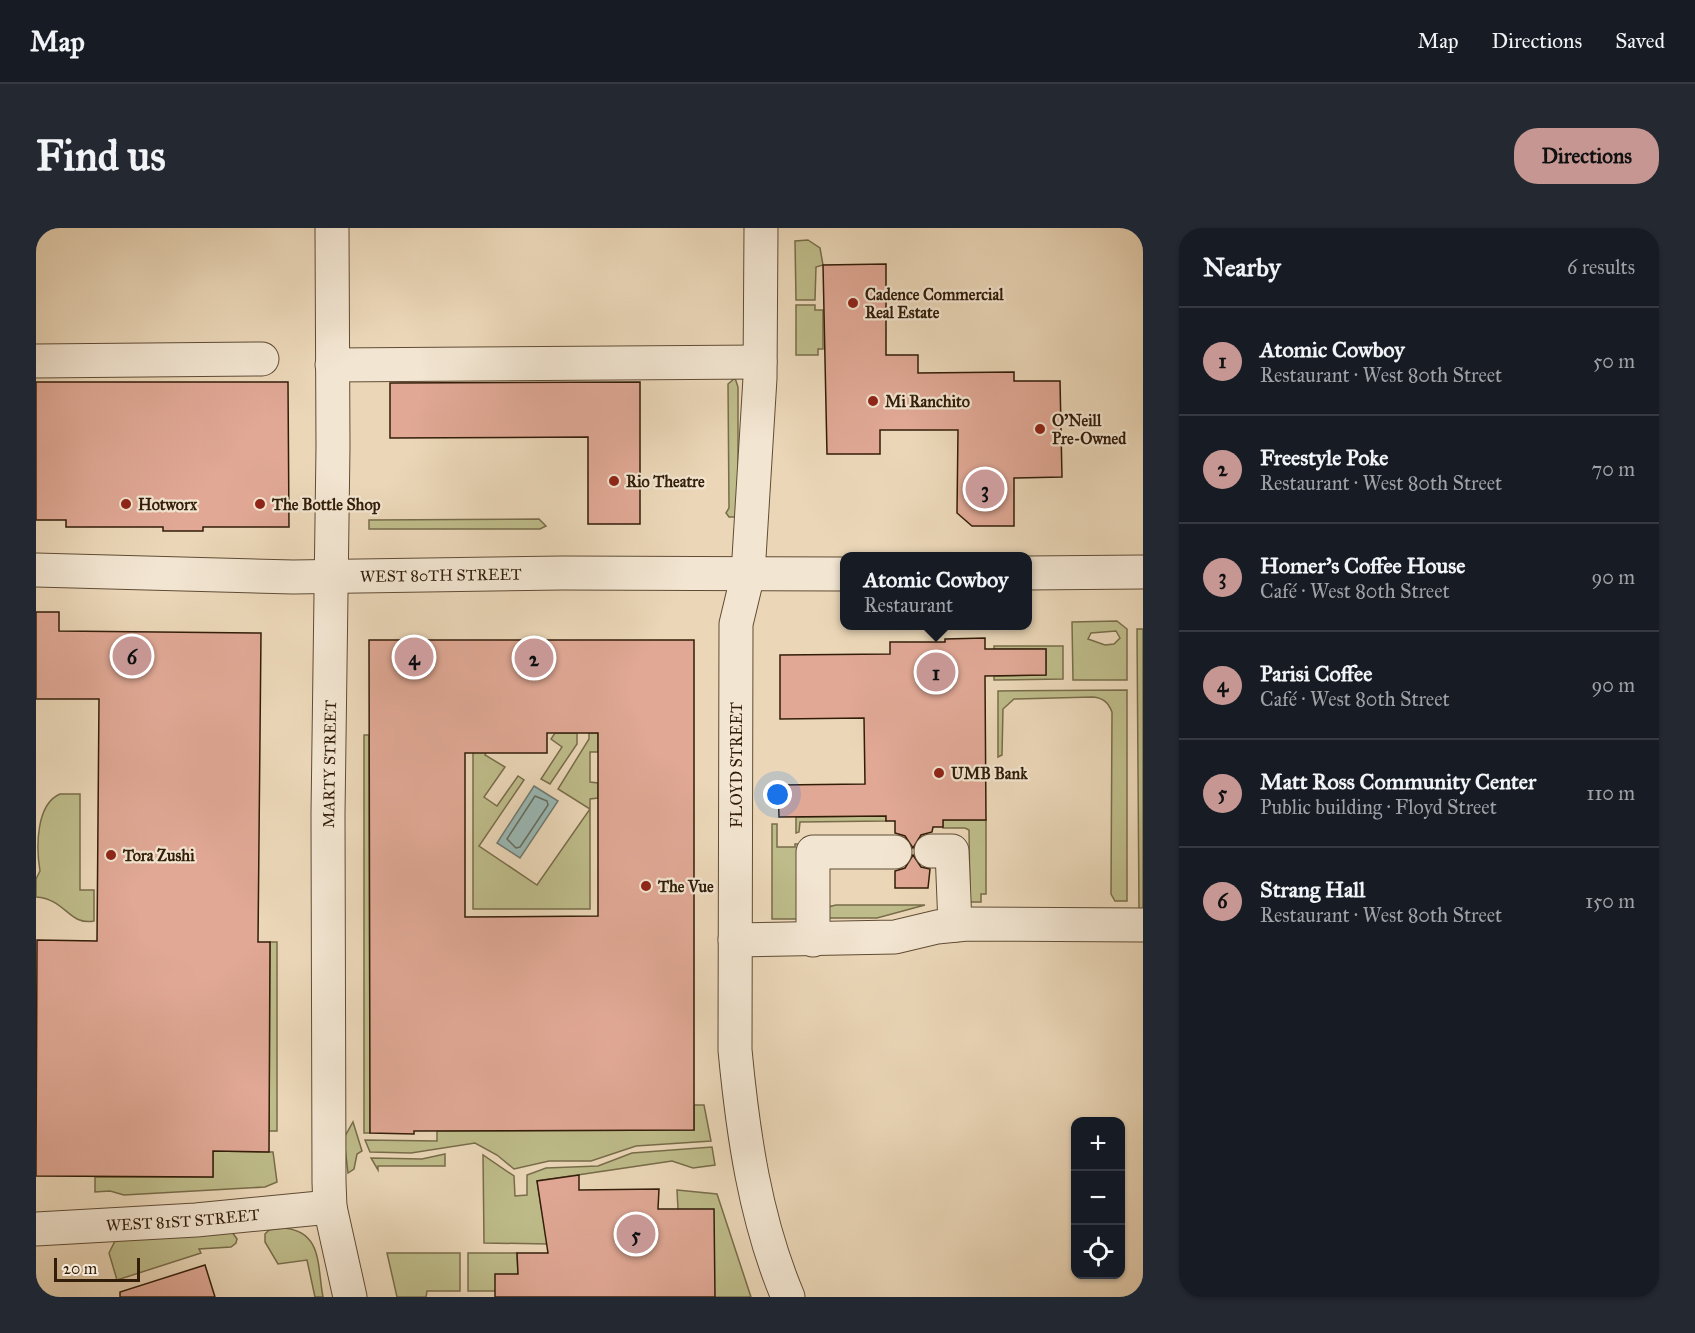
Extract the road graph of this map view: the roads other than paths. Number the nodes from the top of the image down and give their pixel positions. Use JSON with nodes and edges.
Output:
{"nodes":[{"id":1,"x":332,"y":228,"type":"edge"},
{"id":2,"x":761,"y":228,"type":"edge"},
{"id":3,"x":262,"y":359,"type":"dead end"},
{"id":4,"x":36,"y":361,"type":"edge"},
{"id":5,"x":760,"y":362,"type":"junction"},
{"id":6,"x":332,"y":364,"type":"junction"},
{"id":7,"x":36,"y":570,"type":"edge"},
{"id":8,"x":1143,"y":572,"type":"edge"},
{"id":9,"x":1032,"y":573,"type":"edge"},
{"id":10,"x":748,"y":574,"type":"junction"},
{"id":11,"x":840,"y":574,"type":"edge"},
{"id":12,"x":331,"y":577,"type":"junction"},
{"id":13,"x":931,"y":851,"type":"dead end"},
{"id":14,"x":895,"y":852,"type":"dead end"},
{"id":15,"x":955,"y":925,"type":"junction"},
{"id":16,"x":1143,"y":925,"type":"edge"},
{"id":17,"x":735,"y":940,"type":"junction"},
{"id":18,"x":813,"y":940,"type":"junction"},
{"id":19,"x":330,"y":1207,"type":"junction"},
{"id":20,"x":36,"y":1229,"type":"edge"},
{"id":21,"x":350,"y":1297,"type":"edge"},
{"id":22,"x":788,"y":1297,"type":"edge"}],
"edges":[{"from":1,"to":6,"type":"street","name":"MARTY STREET"},
{"from":2,"to":5,"type":"street","name":"FLOYD STREET"},
{"from":3,"to":4,"type":"street"},
{"from":5,"to":6,"type":"street"},
{"from":5,"to":10,"type":"street","name":"FLOYD STREET"},
{"from":6,"to":12,"type":"street","name":"MARTY STREET"},
{"from":7,"to":12,"type":"street","name":"WEST 80TH STREET"},
{"from":8,"to":9,"type":"street"},
{"from":10,"to":11,"type":"street","name":"WEST 80TH STREET"},
{"from":10,"to":12,"type":"street","name":"WEST 80TH STREET"},
{"from":10,"to":17,"type":"street","name":"FLOYD STREET"},
{"from":12,"to":19,"type":"street","name":"MARTY STREET"},
{"from":13,"to":15,"type":"street"},
{"from":14,"to":18,"type":"street"},
{"from":15,"to":16,"type":"street"},
{"from":15,"to":18,"type":"street"},
{"from":17,"to":18,"type":"street"},
{"from":17,"to":22,"type":"street","name":"FLOYD STREET"},
{"from":19,"to":20,"type":"street","name":"WEST 81ST STREET"},
{"from":19,"to":21,"type":"street","name":"MARTY STREET"}]}
